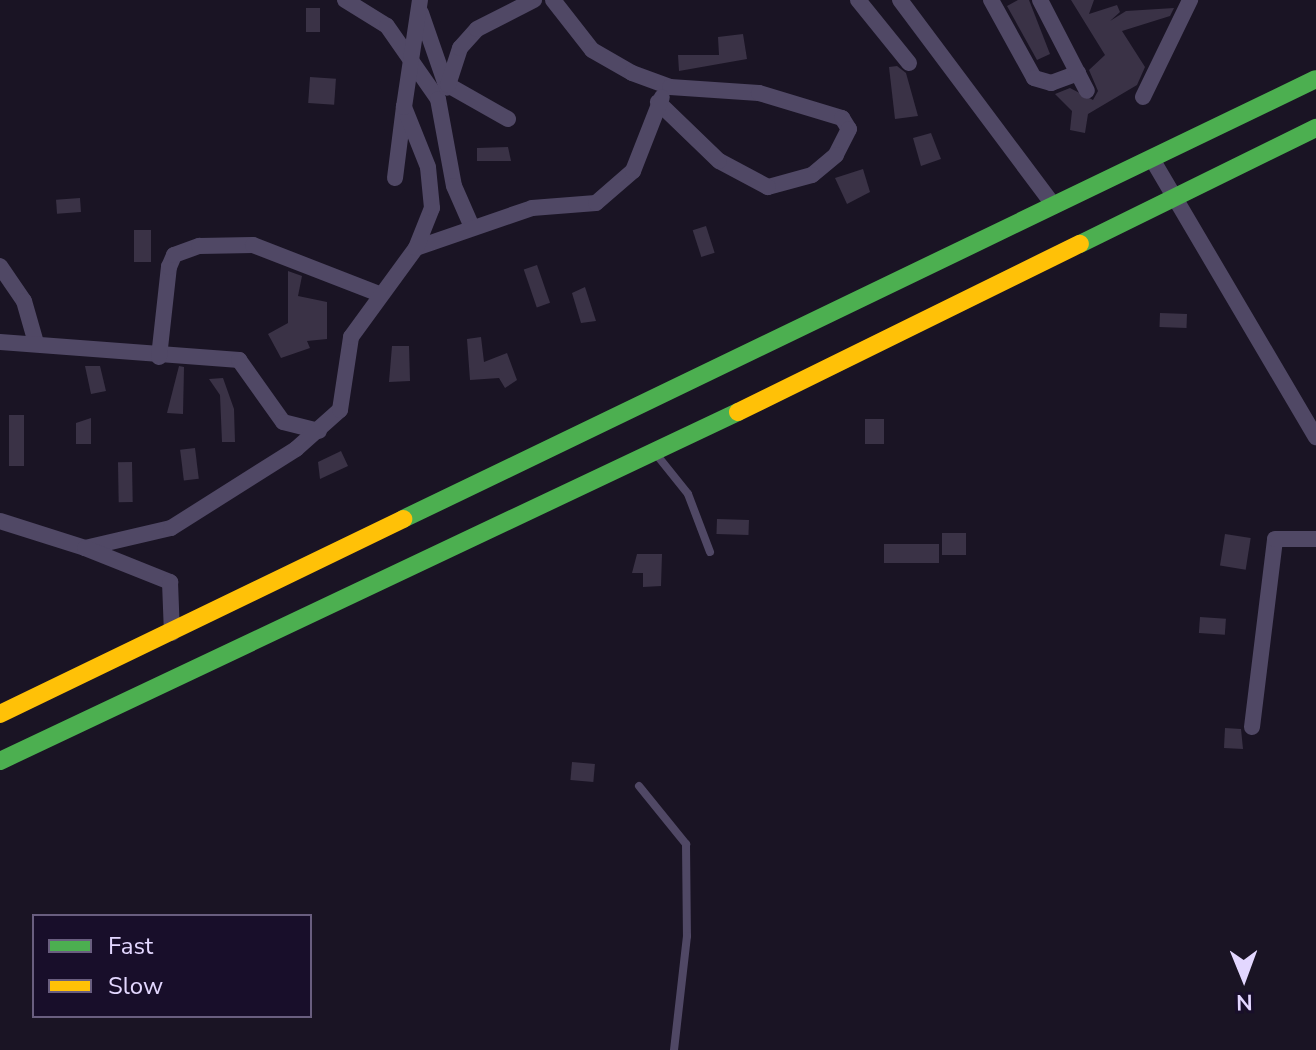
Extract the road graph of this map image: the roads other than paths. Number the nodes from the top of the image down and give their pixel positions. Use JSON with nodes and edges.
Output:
{"nodes":[{"id":1,"x":345,"y":0,"type":"edge"},
{"id":2,"x":534,"y":0,"type":"edge"},
{"id":3,"x":553,"y":0,"type":"edge"},
{"id":4,"x":858,"y":0,"type":"edge"},
{"id":5,"x":900,"y":0,"type":"edge"},
{"id":6,"x":991,"y":0,"type":"edge"},
{"id":7,"x":1190,"y":0,"type":"edge"},
{"id":8,"x":420,"y":4,"type":"edge"},
{"id":9,"x":1046,"y":5,"type":"edge"},
{"id":10,"x":413,"y":55,"type":"junction"},
{"id":11,"x":909,"y":63,"type":"dead end"},
{"id":12,"x":1078,"y":73,"type":"junction"},
{"id":13,"x":1316,"y":79,"type":"edge"},
{"id":14,"x":448,"y":85,"type":"junction"},
{"id":15,"x":670,"y":87,"type":"junction"},
{"id":16,"x":1087,"y":91,"type":"dead end"},
{"id":17,"x":1143,"y":97,"type":"dead end"},
{"id":18,"x":438,"y":99,"type":"junction"},
{"id":19,"x":658,"y":102,"type":"junction"},
{"id":20,"x":404,"y":107,"type":"junction"},
{"id":21,"x":508,"y":119,"type":"dead end"},
{"id":22,"x":1316,"y":128,"type":"edge"},
{"id":23,"x":1152,"y":159,"type":"junction"},
{"id":24,"x":395,"y":178,"type":"dead end"},
{"id":25,"x":1173,"y":197,"type":"junction"},
{"id":26,"x":1054,"y":206,"type":"junction"},
{"id":27,"x":472,"y":227,"type":"junction"},
{"id":28,"x":416,"y":248,"type":"junction"},
{"id":29,"x":0,"y":266,"type":"edge"},
{"id":30,"x":377,"y":293,"type":"junction"},
{"id":31,"x":35,"y":339,"type":"junction"},
{"id":32,"x":0,"y":342,"type":"edge"},
{"id":33,"x":159,"y":357,"type":"junction"},
{"id":34,"x":319,"y":431,"type":"junction"},
{"id":35,"x":1316,"y":437,"type":"edge"},
{"id":36,"x":655,"y":453,"type":"junction"},
{"id":37,"x":0,"y":521,"type":"edge"},
{"id":38,"x":1316,"y":539,"type":"edge"},
{"id":39,"x":85,"y":548,"type":"junction"},
{"id":40,"x":710,"y":552,"type":"dead end"},
{"id":41,"x":172,"y":633,"type":"junction"},
{"id":42,"x":0,"y":714,"type":"edge"},
{"id":43,"x":1252,"y":727,"type":"dead end"},
{"id":44,"x":0,"y":761,"type":"edge"},
{"id":45,"x":639,"y":786,"type":"dead end"},
{"id":46,"x":674,"y":1050,"type":"edge"}],
"edges":[{"from":1,"to":10,"type":"street"},
{"from":2,"to":14,"type":"street"},
{"from":3,"to":15,"type":"street"},
{"from":4,"to":11,"type":"street"},
{"from":5,"to":26,"type":"street"},
{"from":6,"to":12,"type":"street"},
{"from":7,"to":17,"type":"street"},
{"from":8,"to":10,"type":"street"},
{"from":8,"to":14,"type":"street"},
{"from":9,"to":12,"type":"street"},
{"from":10,"to":18,"type":"street"},
{"from":10,"to":20,"type":"street"},
{"from":12,"to":16,"type":"street"},
{"from":13,"to":23,"type":"main road"},
{"from":14,"to":18,"type":"street"},
{"from":14,"to":21,"type":"street"},
{"from":15,"to":19,"type":"street"},
{"from":15,"to":19,"type":"street"},
{"from":18,"to":27,"type":"street"},
{"from":19,"to":27,"type":"street"},
{"from":20,"to":24,"type":"street"},
{"from":20,"to":28,"type":"street"},
{"from":22,"to":25,"type":"main road"},
{"from":23,"to":25,"type":"street"},
{"from":23,"to":26,"type":"main road"},
{"from":25,"to":35,"type":"street"},
{"from":25,"to":36,"type":"main road"},
{"from":26,"to":41,"type":"main road"},
{"from":27,"to":28,"type":"street"},
{"from":28,"to":30,"type":"street"},
{"from":29,"to":31,"type":"street"},
{"from":30,"to":33,"type":"street"},
{"from":30,"to":34,"type":"street"},
{"from":31,"to":32,"type":"street"},
{"from":31,"to":33,"type":"street"},
{"from":33,"to":34,"type":"street"},
{"from":34,"to":39,"type":"street"},
{"from":36,"to":40,"type":"lane"},
{"from":36,"to":44,"type":"main road"},
{"from":37,"to":39,"type":"street"},
{"from":38,"to":43,"type":"street"},
{"from":39,"to":41,"type":"street"},
{"from":41,"to":42,"type":"main road"},
{"from":45,"to":46,"type":"lane"}]}
